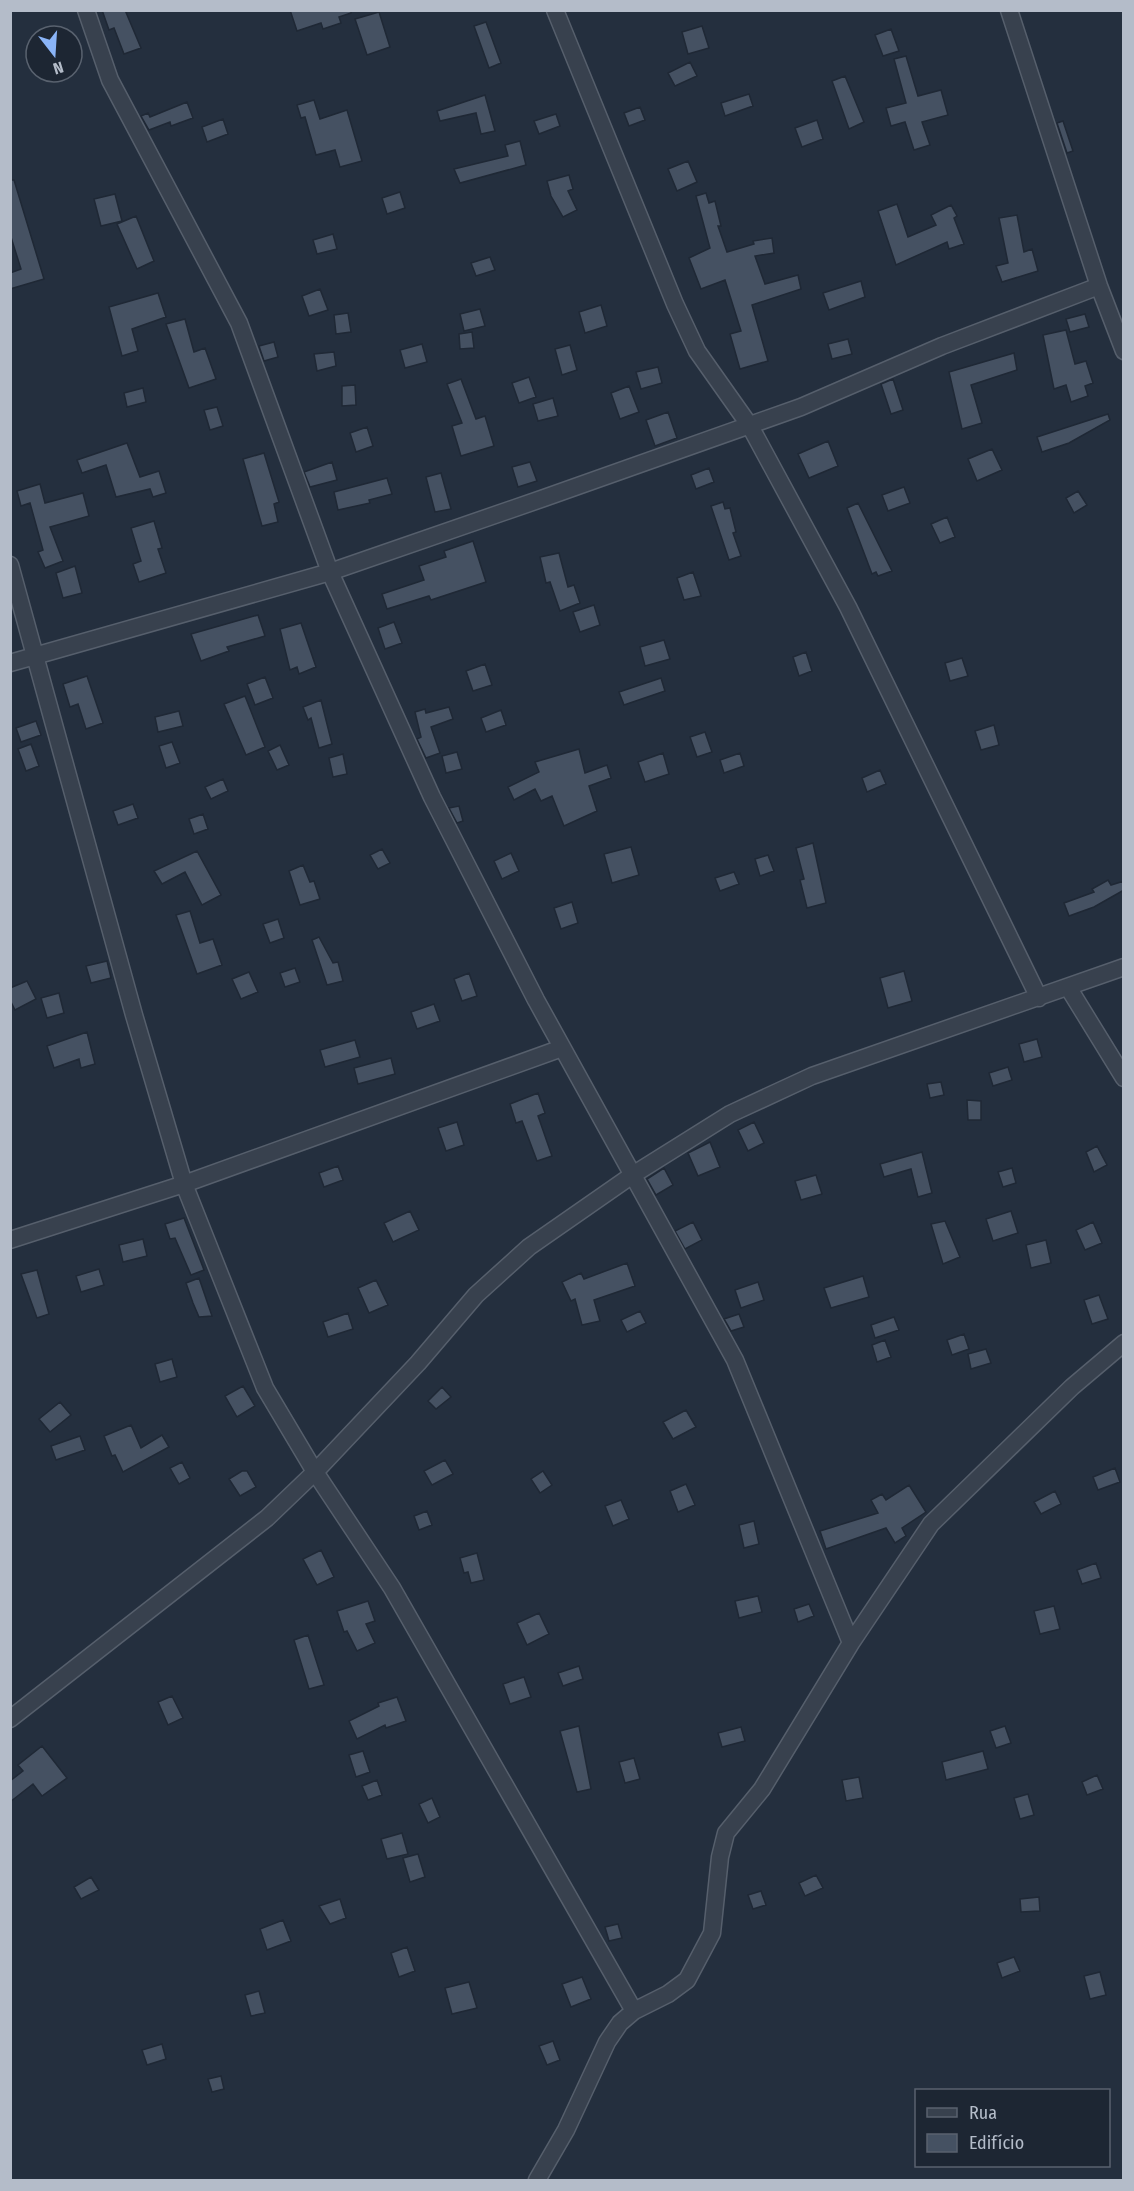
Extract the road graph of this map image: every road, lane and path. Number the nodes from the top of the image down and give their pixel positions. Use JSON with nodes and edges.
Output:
{"nodes":[{"id":1,"x":86,"y":10,"type":"edge"},
{"id":2,"x":555,"y":10,"type":"edge"},
{"id":3,"x":1009,"y":10,"type":"edge"},
{"id":4,"x":1099,"y":286,"type":"junction"},
{"id":5,"x":1124,"y":351,"type":"edge"},
{"id":6,"x":750,"y":426,"type":"junction"},
{"id":7,"x":10,"y":566,"type":"edge"},
{"id":8,"x":330,"y":572,"type":"junction"},
{"id":9,"x":37,"y":656,"type":"junction"},
{"id":10,"x":10,"y":663,"type":"edge"},
{"id":11,"x":1124,"y":967,"type":"edge"},
{"id":12,"x":1068,"y":987,"type":"junction"},
{"id":13,"x":1039,"y":998,"type":"junction"},
{"id":14,"x":562,"y":1048,"type":"junction"},
{"id":15,"x":1124,"y":1078,"type":"edge"},
{"id":16,"x":631,"y":1176,"type":"junction"},
{"id":17,"x":184,"y":1184,"type":"junction"},
{"id":18,"x":10,"y":1240,"type":"edge"},
{"id":19,"x":1124,"y":1343,"type":"edge"},
{"id":20,"x":315,"y":1472,"type":"junction"},
{"id":21,"x":851,"y":1643,"type":"junction"},
{"id":22,"x":10,"y":1719,"type":"edge"},
{"id":23,"x":634,"y":2011,"type":"junction"},
{"id":24,"x":537,"y":2181,"type":"edge"}],
"edges":[{"from":1,"to":8,"type":"street"},
{"from":2,"to":6,"type":"street"},
{"from":3,"to":4,"type":"street"},
{"from":4,"to":5,"type":"street"},
{"from":4,"to":6,"type":"street"},
{"from":6,"to":8,"type":"street"},
{"from":6,"to":13,"type":"street"},
{"from":7,"to":9,"type":"street"},
{"from":8,"to":9,"type":"street"},
{"from":8,"to":14,"type":"street"},
{"from":9,"to":10,"type":"street"},
{"from":9,"to":17,"type":"street"},
{"from":11,"to":12,"type":"street"},
{"from":12,"to":13,"type":"street"},
{"from":12,"to":15,"type":"street"},
{"from":13,"to":16,"type":"street"},
{"from":14,"to":16,"type":"street"},
{"from":14,"to":17,"type":"street"},
{"from":16,"to":20,"type":"street"},
{"from":16,"to":21,"type":"street"},
{"from":17,"to":18,"type":"street"},
{"from":17,"to":20,"type":"street"},
{"from":19,"to":21,"type":"street"},
{"from":20,"to":22,"type":"street"},
{"from":20,"to":23,"type":"street"},
{"from":21,"to":23,"type":"street"},
{"from":23,"to":24,"type":"street"}]}
